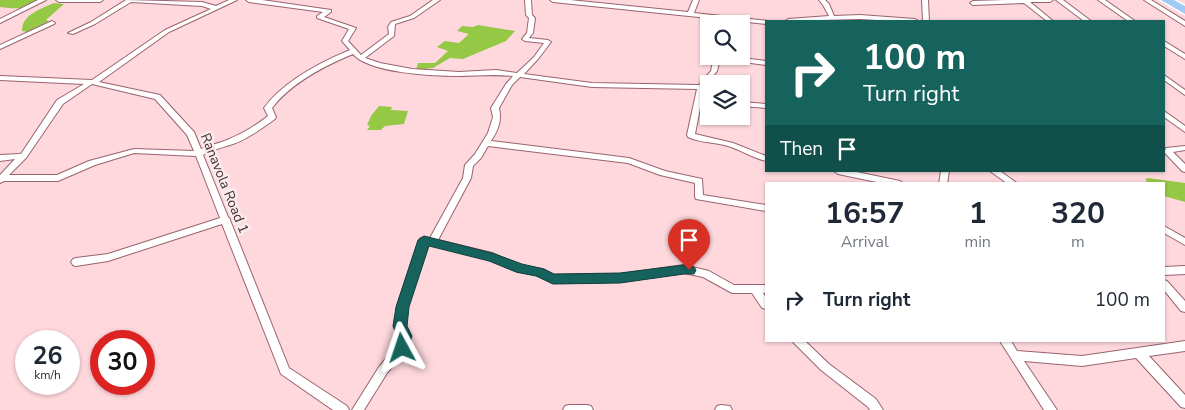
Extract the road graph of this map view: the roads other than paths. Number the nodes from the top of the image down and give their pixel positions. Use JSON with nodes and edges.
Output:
{"nodes":[{"id":1,"x":43,"y":0,"type":"edge"},
{"id":2,"x":59,"y":0,"type":"edge"},
{"id":3,"x":100,"y":0,"type":"edge"},
{"id":4,"x":129,"y":0,"type":"edge"},
{"id":5,"x":234,"y":0,"type":"edge"},
{"id":6,"x":249,"y":0,"type":"edge"},
{"id":7,"x":436,"y":0,"type":"edge"},
{"id":8,"x":528,"y":0,"type":"edge"},
{"id":9,"x":553,"y":0,"type":"edge"},
{"id":10,"x":696,"y":0,"type":"edge"},
{"id":11,"x":822,"y":0,"type":"edge"},
{"id":12,"x":925,"y":0,"type":"edge"},
{"id":13,"x":1050,"y":0,"type":"edge"},
{"id":14,"x":1059,"y":0,"type":"edge"},
{"id":15,"x":1101,"y":0,"type":"edge"},
{"id":16,"x":1147,"y":0,"type":"edge"},
{"id":17,"x":1166,"y":0,"type":"edge"},
{"id":18,"x":1025,"y":1,"type":"edge"},
{"id":19,"x":973,"y":3,"type":"dead end"},
{"id":20,"x":215,"y":8,"type":"junction"},
{"id":21,"x":1185,"y":11,"type":"edge"},
{"id":22,"x":690,"y":15,"type":"junction"},
{"id":23,"x":700,"y":17,"type":"edge"},
{"id":24,"x":832,"y":17,"type":"junction"},
{"id":25,"x":799,"y":20,"type":"edge"},
{"id":26,"x":901,"y":20,"type":"edge"},
{"id":27,"x":926,"y":20,"type":"edge"},
{"id":28,"x":1049,"y":20,"type":"edge"},
{"id":29,"x":1087,"y":20,"type":"edge"},
{"id":30,"x":1131,"y":20,"type":"edge"},
{"id":31,"x":0,"y":21,"type":"edge"},
{"id":32,"x":750,"y":22,"type":"edge"},
{"id":33,"x":765,"y":22,"type":"edge"},
{"id":34,"x":52,"y":23,"type":"dead end"},
{"id":35,"x":1185,"y":24,"type":"edge"},
{"id":36,"x":71,"y":32,"type":"dead end"},
{"id":37,"x":1165,"y":44,"type":"edge"},
{"id":38,"x":0,"y":47,"type":"edge"},
{"id":39,"x":354,"y":51,"type":"junction"},
{"id":40,"x":1185,"y":57,"type":"edge"},
{"id":41,"x":360,"y":58,"type":"junction"},
{"id":42,"x":750,"y":61,"type":"edge"},
{"id":43,"x":765,"y":63,"type":"edge"},
{"id":44,"x":519,"y":75,"type":"junction"},
{"id":45,"x":0,"y":78,"type":"edge"},
{"id":46,"x":1165,"y":78,"type":"edge"},
{"id":47,"x":93,"y":82,"type":"junction"},
{"id":48,"x":700,"y":87,"type":"edge"},
{"id":49,"x":700,"y":92,"type":"edge"},
{"id":50,"x":1185,"y":93,"type":"edge"},
{"id":51,"x":698,"y":101,"type":"joint"},
{"id":52,"x":750,"y":105,"type":"edge"},
{"id":53,"x":765,"y":106,"type":"edge"},
{"id":54,"x":1165,"y":114,"type":"edge"},
{"id":55,"x":1185,"y":130,"type":"edge"},
{"id":56,"x":485,"y":143,"type":"junction"},
{"id":57,"x":1185,"y":148,"type":"edge"},
{"id":58,"x":198,"y":154,"type":"junction"},
{"id":59,"x":1167,"y":155,"type":"edge"},
{"id":60,"x":23,"y":156,"type":"junction"},
{"id":61,"x":0,"y":158,"type":"edge"},
{"id":62,"x":765,"y":159,"type":"edge"},
{"id":63,"x":1185,"y":169,"type":"edge"},
{"id":64,"x":842,"y":172,"type":"edge"},
{"id":65,"x":996,"y":172,"type":"edge"},
{"id":66,"x":1,"y":179,"type":"edge"},
{"id":67,"x":890,"y":182,"type":"edge"},
{"id":68,"x":1011,"y":182,"type":"edge"},
{"id":69,"x":765,"y":208,"type":"edge"},
{"id":70,"x":226,"y":219,"type":"junction"},
{"id":71,"x":1165,"y":230,"type":"edge"},
{"id":72,"x":432,"y":242,"type":"junction"},
{"id":73,"x":1185,"y":242,"type":"edge"},
{"id":74,"x":76,"y":262,"type":"dead end"},
{"id":75,"x":1185,"y":270,"type":"edge"},
{"id":76,"x":1165,"y":271,"type":"edge"},
{"id":77,"x":1165,"y":285,"type":"edge"},
{"id":78,"x":765,"y":289,"type":"edge"},
{"id":79,"x":755,"y":290,"type":"junction"},
{"id":80,"x":765,"y":304,"type":"edge"},
{"id":81,"x":1185,"y":308,"type":"edge"},
{"id":82,"x":798,"y":342,"type":"edge"},
{"id":83,"x":1006,"y":342,"type":"edge"},
{"id":84,"x":1185,"y":346,"type":"edge"},
{"id":85,"x":1138,"y":352,"type":"junction"},
{"id":86,"x":1014,"y":355,"type":"junction"},
{"id":87,"x":1185,"y":403,"type":"edge"},
{"id":88,"x":343,"y":410,"type":"edge"},
{"id":89,"x":358,"y":410,"type":"edge"},
{"id":90,"x":569,"y":410,"type":"edge"},
{"id":91,"x":588,"y":410,"type":"edge"},
{"id":92,"x":720,"y":410,"type":"edge"},
{"id":93,"x":726,"y":410,"type":"edge"},
{"id":94,"x":877,"y":410,"type":"edge"},
{"id":95,"x":1051,"y":410,"type":"edge"}],
"edges":[{"from":1,"to":31,"type":"street"},
{"from":2,"to":3,"type":"street"},
{"from":4,"to":20,"type":"street"},
{"from":4,"to":36,"type":"street"},
{"from":5,"to":20,"type":"street"},
{"from":6,"to":39,"type":"street"},
{"from":7,"to":41,"type":"street"},
{"from":8,"to":44,"type":"street"},
{"from":9,"to":22,"type":"street"},
{"from":10,"to":22,"type":"street"},
{"from":11,"to":24,"type":"street"},
{"from":12,"to":27,"type":"street"},
{"from":13,"to":18,"type":"street"},
{"from":14,"to":29,"type":"street"},
{"from":15,"to":30,"type":"street"},
{"from":16,"to":35,"type":"street"},
{"from":17,"to":21,"type":"highway"},
{"from":18,"to":19,"type":"street"},
{"from":18,"to":28,"type":"street"},
{"from":20,"to":47,"type":"street"},
{"from":22,"to":23,"type":"street"},
{"from":24,"to":25,"type":"street"},
{"from":24,"to":26,"type":"street"},
{"from":32,"to":33,"type":"street"},
{"from":34,"to":38,"type":"street"},
{"from":37,"to":40,"type":"street"},
{"from":39,"to":41,"type":"street"},
{"from":39,"to":58,"type":"street"},
{"from":41,"to":44,"type":"street"},
{"from":42,"to":43,"type":"street"},
{"from":44,"to":48,"type":"street"},
{"from":44,"to":56,"type":"street"},
{"from":45,"to":47,"type":"street","name":"Ranavola Road 1"},
{"from":46,"to":50,"type":"street"},
{"from":47,"to":58,"type":"street","name":"Ranavola Road 1"},
{"from":47,"to":60,"type":"street"},
{"from":49,"to":51,"type":"street"},
{"from":51,"to":62,"type":"street"},
{"from":52,"to":53,"type":"street"},
{"from":54,"to":55,"type":"street"},
{"from":56,"to":69,"type":"street"},
{"from":56,"to":72,"type":"street"},
{"from":57,"to":59,"type":"street"},
{"from":58,"to":66,"type":"street"},
{"from":58,"to":70,"type":"street","name":"Ranavola Road 1"},
{"from":59,"to":63,"type":"street"},
{"from":60,"to":61,"type":"street"},
{"from":60,"to":66,"type":"street"},
{"from":64,"to":67,"type":"street"},
{"from":65,"to":68,"type":"street"},
{"from":70,"to":74,"type":"street"},
{"from":70,"to":88,"type":"street","name":"Ranavola Road 1"},
{"from":71,"to":73,"type":"street"},
{"from":72,"to":79,"type":"street"},
{"from":72,"to":89,"type":"street"},
{"from":75,"to":76,"type":"street"},
{"from":77,"to":81,"type":"street"},
{"from":78,"to":79,"type":"street"},
{"from":79,"to":80,"type":"street"},
{"from":82,"to":94,"type":"street"},
{"from":83,"to":86,"type":"street"},
{"from":84,"to":85,"type":"street"},
{"from":85,"to":86,"type":"street"},
{"from":85,"to":87,"type":"street"},
{"from":86,"to":95,"type":"street"},
{"from":90,"to":91,"type":"street"},
{"from":92,"to":93,"type":"street"}]}
